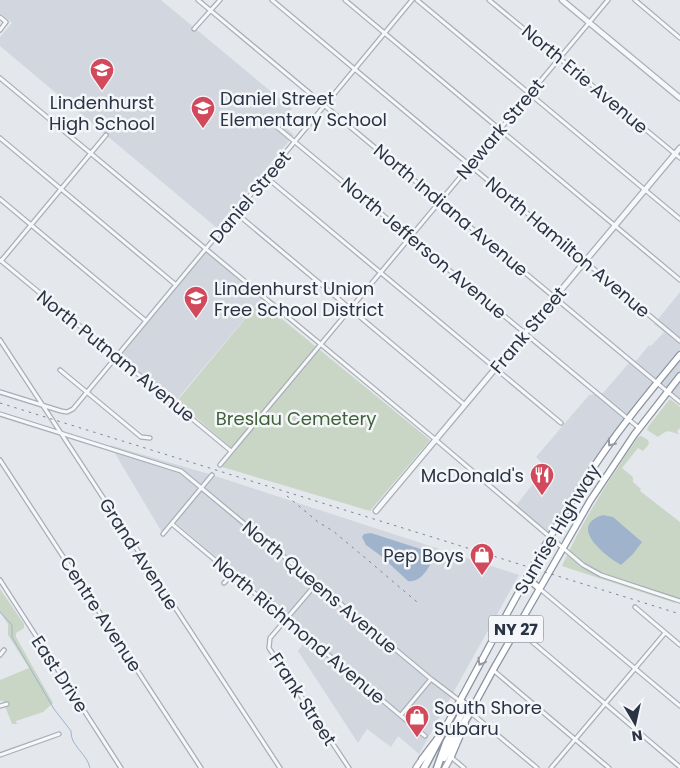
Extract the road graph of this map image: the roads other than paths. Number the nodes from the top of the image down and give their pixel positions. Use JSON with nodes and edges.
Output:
{"nodes":[{"id":1,"x":198,"y":0,"type":"edge"},
{"id":2,"x":220,"y":0,"type":"edge"},
{"id":3,"x":272,"y":0,"type":"edge"},
{"id":4,"x":345,"y":0,"type":"edge"},
{"id":5,"x":412,"y":0,"type":"edge"},
{"id":6,"x":417,"y":0,"type":"edge"},
{"id":7,"x":489,"y":0,"type":"edge"},
{"id":8,"x":562,"y":0,"type":"edge"},
{"id":9,"x":608,"y":0,"type":"edge"},
{"id":10,"x":635,"y":0,"type":"edge"},
{"id":11,"x":211,"y":11,"type":"junction"},
{"id":12,"x":0,"y":17,"type":"edge"},
{"id":13,"x":589,"y":22,"type":"junction"},
{"id":14,"x":194,"y":29,"type":"dead end"},
{"id":15,"x":0,"y":30,"type":"edge"},
{"id":16,"x":385,"y":33,"type":"junction"},
{"id":17,"x":680,"y":38,"type":"edge"},
{"id":18,"x":560,"y":58,"type":"junction"},
{"id":19,"x":356,"y":70,"type":"junction"},
{"id":20,"x":0,"y":78,"type":"edge"},
{"id":21,"x":529,"y":93,"type":"junction"},
{"id":22,"x":680,"y":98,"type":"edge"},
{"id":23,"x":325,"y":106,"type":"junction"},
{"id":24,"x":278,"y":126,"type":"dead end"},
{"id":25,"x":499,"y":129,"type":"junction"},
{"id":26,"x":106,"y":135,"type":"dead end"},
{"id":27,"x":0,"y":138,"type":"edge"},
{"id":28,"x":296,"y":141,"type":"junction"},
{"id":29,"x":680,"y":148,"type":"edge"},
{"id":30,"x":91,"y":153,"type":"junction"},
{"id":31,"x":675,"y":154,"type":"junction"},
{"id":32,"x":680,"y":158,"type":"edge"},
{"id":33,"x":470,"y":165,"type":"junction"},
{"id":34,"x":266,"y":177,"type":"junction"},
{"id":35,"x":62,"y":189,"type":"junction"},
{"id":36,"x":645,"y":190,"type":"junction"},
{"id":37,"x":0,"y":199,"type":"edge"},
{"id":38,"x":440,"y":201,"type":"junction"},
{"id":39,"x":236,"y":214,"type":"junction"},
{"id":40,"x":680,"y":219,"type":"edge"},
{"id":41,"x":615,"y":225,"type":"junction"},
{"id":42,"x":32,"y":226,"type":"junction"},
{"id":43,"x":410,"y":237,"type":"junction"},
{"id":44,"x":206,"y":250,"type":"junction"},
{"id":45,"x":0,"y":261,"type":"edge"},
{"id":46,"x":585,"y":261,"type":"junction"},
{"id":47,"x":380,"y":272,"type":"junction"},
{"id":48,"x":680,"y":280,"type":"edge"},
{"id":49,"x":176,"y":285,"type":"junction"},
{"id":50,"x":555,"y":297,"type":"junction"},
{"id":51,"x":350,"y":308,"type":"junction"},
{"id":52,"x":146,"y":321,"type":"junction"},
{"id":53,"x":525,"y":332,"type":"junction"},
{"id":54,"x":0,"y":340,"type":"edge"},
{"id":55,"x":680,"y":341,"type":"edge"},
{"id":56,"x":321,"y":345,"type":"junction"},
{"id":57,"x":680,"y":355,"type":"edge"},
{"id":58,"x":117,"y":357,"type":"junction"},
{"id":59,"x":496,"y":369,"type":"junction"},
{"id":60,"x":60,"y":370,"type":"dead end"},
{"id":61,"x":680,"y":376,"type":"edge"},
{"id":62,"x":657,"y":382,"type":"junction"},
{"id":63,"x":667,"y":391,"type":"junction"},
{"id":64,"x":0,"y":392,"type":"edge"},
{"id":65,"x":87,"y":393,"type":"junction"},
{"id":66,"x":680,"y":402,"type":"edge"},
{"id":67,"x":465,"y":404,"type":"junction"},
{"id":68,"x":44,"y":407,"type":"junction"},
{"id":69,"x":0,"y":414,"type":"edge"},
{"id":70,"x":628,"y":419,"type":"junction"},
{"id":71,"x":561,"y":423,"type":"dead end"},
{"id":72,"x":639,"y":428,"type":"junction"},
{"id":73,"x":60,"y":433,"type":"junction"},
{"id":74,"x":150,"y":438,"type":"dead end"},
{"id":75,"x":436,"y":440,"type":"junction"},
{"id":76,"x":231,"y":451,"type":"junction"},
{"id":77,"x":0,"y":460,"type":"edge"},
{"id":78,"x":220,"y":465,"type":"dead end"},
{"id":79,"x":212,"y":475,"type":"dead end"},
{"id":80,"x":201,"y":488,"type":"junction"},
{"id":81,"x":376,"y":511,"type":"dead end"},
{"id":82,"x":172,"y":524,"type":"junction"},
{"id":83,"x":163,"y":534,"type":"dead end"},
{"id":84,"x":550,"y":536,"type":"junction"},
{"id":85,"x":563,"y":547,"type":"junction"},
{"id":86,"x":530,"y":573,"type":"junction"},
{"id":87,"x":232,"y":574,"type":"junction"},
{"id":88,"x":0,"y":580,"type":"edge"},
{"id":89,"x":224,"y":583,"type":"dead end"},
{"id":90,"x":316,"y":584,"type":"junction"},
{"id":91,"x":540,"y":589,"type":"junction"},
{"id":92,"x":680,"y":601,"type":"edge"},
{"id":93,"x":635,"y":607,"type":"dead end"},
{"id":94,"x":286,"y":619,"type":"junction"},
{"id":95,"x":516,"y":629,"type":"junction"},
{"id":96,"x":665,"y":633,"type":"junction"},
{"id":97,"x":680,"y":645,"type":"edge"},
{"id":98,"x":4,"y":650,"type":"dead end"},
{"id":99,"x":0,"y":655,"type":"edge"},
{"id":100,"x":635,"y":668,"type":"junction"},
{"id":101,"x":493,"y":670,"type":"junction"},
{"id":102,"x":431,"y":679,"type":"junction"},
{"id":103,"x":460,"y":701,"type":"junction"},
{"id":104,"x":605,"y":703,"type":"junction"},
{"id":105,"x":7,"y":704,"type":"dead end"},
{"id":106,"x":0,"y":706,"type":"edge"},
{"id":107,"x":680,"y":706,"type":"edge"},
{"id":108,"x":470,"y":712,"type":"junction"},
{"id":109,"x":400,"y":715,"type":"junction"},
{"id":110,"x":444,"y":730,"type":"junction"},
{"id":111,"x":59,"y":734,"type":"dead end"},
{"id":112,"x":425,"y":736,"type":"dead end"},
{"id":113,"x":575,"y":740,"type":"junction"},
{"id":114,"x":0,"y":755,"type":"edge"},
{"id":115,"x":452,"y":757,"type":"junction"},
{"id":116,"x":422,"y":759,"type":"joint"},
{"id":117,"x":680,"y":767,"type":"edge"},
{"id":118,"x":121,"y":768,"type":"edge"},
{"id":119,"x":201,"y":768,"type":"edge"},
{"id":120,"x":280,"y":768,"type":"edge"},
{"id":121,"x":349,"y":768,"type":"edge"},
{"id":122,"x":416,"y":768,"type":"edge"},
{"id":123,"x":424,"y":768,"type":"edge"},
{"id":124,"x":438,"y":768,"type":"edge"},
{"id":125,"x":446,"y":768,"type":"edge"},
{"id":126,"x":464,"y":768,"type":"edge"},
{"id":127,"x":537,"y":768,"type":"edge"},
{"id":128,"x":552,"y":768,"type":"edge"},
{"id":129,"x":608,"y":768,"type":"edge"}],
"edges":[{"from":1,"to":11,"type":"street","name":"North Indiana Avenue"},
{"from":2,"to":11,"type":"street"},
{"from":3,"to":19,"type":"street","name":"North Hamilton Avenue"},
{"from":4,"to":16,"type":"street"},
{"from":5,"to":16,"type":"street","name":"Daniel Street"},
{"from":6,"to":21,"type":"street"},
{"from":7,"to":18,"type":"street","name":"North Erie Avenue"},
{"from":8,"to":13,"type":"street"},
{"from":9,"to":13,"type":"street","name":"Newark Street"},
{"from":10,"to":17,"type":"street"},
{"from":11,"to":14,"type":"street"},
{"from":11,"to":23,"type":"street","name":"North Indiana Avenue"},
{"from":12,"to":15,"type":"street"},
{"from":13,"to":18,"type":"street","name":"Newark Street"},
{"from":13,"to":22,"type":"street"},
{"from":16,"to":19,"type":"street","name":"Daniel Street"},
{"from":16,"to":25,"type":"street"},
{"from":18,"to":21,"type":"street","name":"Newark Street"},
{"from":18,"to":31,"type":"street","name":"North Erie Avenue"},
{"from":19,"to":23,"type":"street","name":"Daniel Street"},
{"from":19,"to":33,"type":"street","name":"North Hamilton Avenue"},
{"from":20,"to":30,"type":"street"},
{"from":21,"to":25,"type":"street","name":"Newark Street"},
{"from":21,"to":36,"type":"street"},
{"from":23,"to":28,"type":"street","name":"Daniel Street"},
{"from":23,"to":38,"type":"street","name":"North Indiana Avenue"},
{"from":24,"to":28,"type":"street","name":"North Jefferson Avenue"},
{"from":25,"to":33,"type":"street","name":"Newark Street"},
{"from":25,"to":41,"type":"street"},
{"from":26,"to":30,"type":"street"},
{"from":27,"to":35,"type":"street"},
{"from":28,"to":34,"type":"street","name":"Daniel Street"},
{"from":28,"to":43,"type":"street","name":"North Jefferson Avenue"},
{"from":29,"to":31,"type":"street","name":"Frank Street"},
{"from":30,"to":35,"type":"street"},
{"from":30,"to":44,"type":"street"},
{"from":31,"to":32,"type":"street","name":"North Erie Avenue"},
{"from":31,"to":36,"type":"street","name":"Frank Street"},
{"from":33,"to":38,"type":"street","name":"Newark Street"},
{"from":33,"to":46,"type":"street","name":"North Hamilton Avenue"},
{"from":34,"to":39,"type":"street","name":"Daniel Street"},
{"from":34,"to":47,"type":"street"},
{"from":35,"to":42,"type":"street"},
{"from":35,"to":49,"type":"street"},
{"from":36,"to":40,"type":"street"},
{"from":36,"to":41,"type":"street","name":"Frank Street"},
{"from":37,"to":42,"type":"street"},
{"from":38,"to":43,"type":"street","name":"Newark Street"},
{"from":38,"to":50,"type":"street","name":"North Indiana Avenue"},
{"from":39,"to":44,"type":"street","name":"Daniel Street"},
{"from":39,"to":51,"type":"street"},
{"from":41,"to":46,"type":"street","name":"Frank Street"},
{"from":41,"to":48,"type":"street"},
{"from":42,"to":45,"type":"street"},
{"from":42,"to":52,"type":"street"},
{"from":43,"to":47,"type":"street","name":"Newark Street"},
{"from":43,"to":53,"type":"street","name":"North Jefferson Avenue"},
{"from":44,"to":49,"type":"street","name":"Daniel Street"},
{"from":44,"to":56,"type":"street"},
{"from":45,"to":58,"type":"street","name":"North Putnam Avenue"},
{"from":46,"to":50,"type":"street","name":"Frank Street"},
{"from":46,"to":55,"type":"street","name":"North Hamilton Avenue"},
{"from":47,"to":51,"type":"street","name":"Newark Street"},
{"from":47,"to":59,"type":"street"},
{"from":49,"to":52,"type":"street","name":"Daniel Street"},
{"from":50,"to":53,"type":"street","name":"Frank Street"},
{"from":50,"to":62,"type":"street","name":"North Indiana Avenue"},
{"from":51,"to":56,"type":"street","name":"Newark Street"},
{"from":51,"to":67,"type":"street"},
{"from":52,"to":58,"type":"street","name":"Daniel Street"},
{"from":53,"to":59,"type":"street","name":"Frank Street"},
{"from":53,"to":70,"type":"street","name":"North Jefferson Avenue"},
{"from":54,"to":68,"type":"street","name":"Grand Avenue"},
{"from":56,"to":75,"type":"street"},
{"from":56,"to":76,"type":"street","name":"Newark Street"},
{"from":57,"to":62,"type":"highway","name":"Sunrise Highway","number":"NY 27"},
{"from":58,"to":65,"type":"street","name":"Daniel Street"},
{"from":58,"to":76,"type":"street","name":"North Putnam Avenue"},
{"from":59,"to":67,"type":"street","name":"Frank Street"},
{"from":59,"to":71,"type":"street"},
{"from":60,"to":65,"type":"street"},
{"from":61,"to":63,"type":"highway","name":"Sunrise Highway","number":"NY 27"},
{"from":62,"to":63,"type":"street","name":"North Indiana Avenue"},
{"from":62,"to":70,"type":"highway","name":"Sunrise Highway","number":"NY 27"},
{"from":63,"to":66,"type":"street","name":"North Indiana Avenue"},
{"from":63,"to":72,"type":"highway","name":"Sunrise Highway","number":"NY 27"},
{"from":64,"to":68,"type":"street"},
{"from":65,"to":68,"type":"street","name":"Daniel Street"},
{"from":65,"to":74,"type":"street"},
{"from":67,"to":75,"type":"street","name":"Frank Street"},
{"from":68,"to":73,"type":"street","name":"Grand Avenue"},
{"from":69,"to":73,"type":"street"},
{"from":70,"to":72,"type":"street","name":"North Jefferson Avenue"},
{"from":70,"to":84,"type":"highway","name":"Sunrise Highway","number":"NY 27","one_way":true},
{"from":72,"to":85,"type":"highway","name":"Sunrise Highway","number":"NY 27"},
{"from":73,"to":80,"type":"street","name":"North Queens Avenue"},
{"from":73,"to":120,"type":"street","name":"Grand Avenue"},
{"from":75,"to":81,"type":"street","name":"Frank Street"},
{"from":75,"to":84,"type":"street"},
{"from":76,"to":78,"type":"street","name":"Newark Street"},
{"from":77,"to":119,"type":"street","name":"Centre Avenue"},
{"from":79,"to":80,"type":"street"},
{"from":80,"to":82,"type":"street"},
{"from":80,"to":90,"type":"street","name":"North Queens Avenue"},
{"from":82,"to":83,"type":"street"},
{"from":82,"to":87,"type":"street","name":"North Richmond Avenue"},
{"from":84,"to":85,"type":"street"},
{"from":84,"to":86,"type":"highway","name":"Sunrise Highway","number":"NY 27"},
{"from":85,"to":91,"type":"highway","name":"Sunrise Highway","number":"NY 27"},
{"from":85,"to":92,"type":"street"},
{"from":86,"to":91,"type":"highway"},
{"from":86,"to":103,"type":"highway","name":"Sunrise Highway","number":"NY 27","one_way":true},
{"from":87,"to":89,"type":"street"},
{"from":87,"to":94,"type":"street","name":"North Richmond Avenue"},
{"from":88,"to":118,"type":"street","name":"East Drive"},
{"from":90,"to":94,"type":"street","name":"Frank Street"},
{"from":90,"to":102,"type":"street","name":"North Queens Avenue"},
{"from":91,"to":95,"type":"highway","name":"Sunrise Highway","number":"NY 27"},
{"from":91,"to":100,"type":"street"},
{"from":93,"to":96,"type":"street"},
{"from":94,"to":109,"type":"street","name":"North Richmond Avenue"},
{"from":94,"to":121,"type":"street","name":"Frank Street"},
{"from":95,"to":101,"type":"highway","name":"Sunrise Highway","number":"NY 27"},
{"from":95,"to":104,"type":"street"},
{"from":96,"to":97,"type":"street"},
{"from":96,"to":100,"type":"street"},
{"from":98,"to":99,"type":"street"},
{"from":100,"to":104,"type":"street"},
{"from":100,"to":107,"type":"street"},
{"from":101,"to":108,"type":"highway","name":"Sunrise Highway","number":"NY 27"},
{"from":101,"to":113,"type":"street"},
{"from":102,"to":103,"type":"street","name":"North Queens Avenue"},
{"from":102,"to":109,"type":"street"},
{"from":103,"to":110,"type":"highway","name":"Sunrise Highway","number":"NY 27"},
{"from":103,"to":124,"type":"highway"},
{"from":104,"to":113,"type":"street"},
{"from":104,"to":117,"type":"street"},
{"from":105,"to":106,"type":"street"},
{"from":108,"to":115,"type":"highway"},
{"from":108,"to":124,"type":"highway","name":"Sunrise Highway","number":"NY 27"},
{"from":108,"to":127,"type":"street"},
{"from":109,"to":112,"type":"street","name":"North Richmond Avenue"},
{"from":110,"to":116,"type":"highway"},
{"from":110,"to":123,"type":"highway","name":"Sunrise Highway","number":"NY 27"},
{"from":111,"to":114,"type":"street"},
{"from":113,"to":128,"type":"street"},
{"from":113,"to":129,"type":"street"},
{"from":115,"to":125,"type":"main road"},
{"from":115,"to":126,"type":"street"},
{"from":116,"to":122,"type":"main road"}]}
